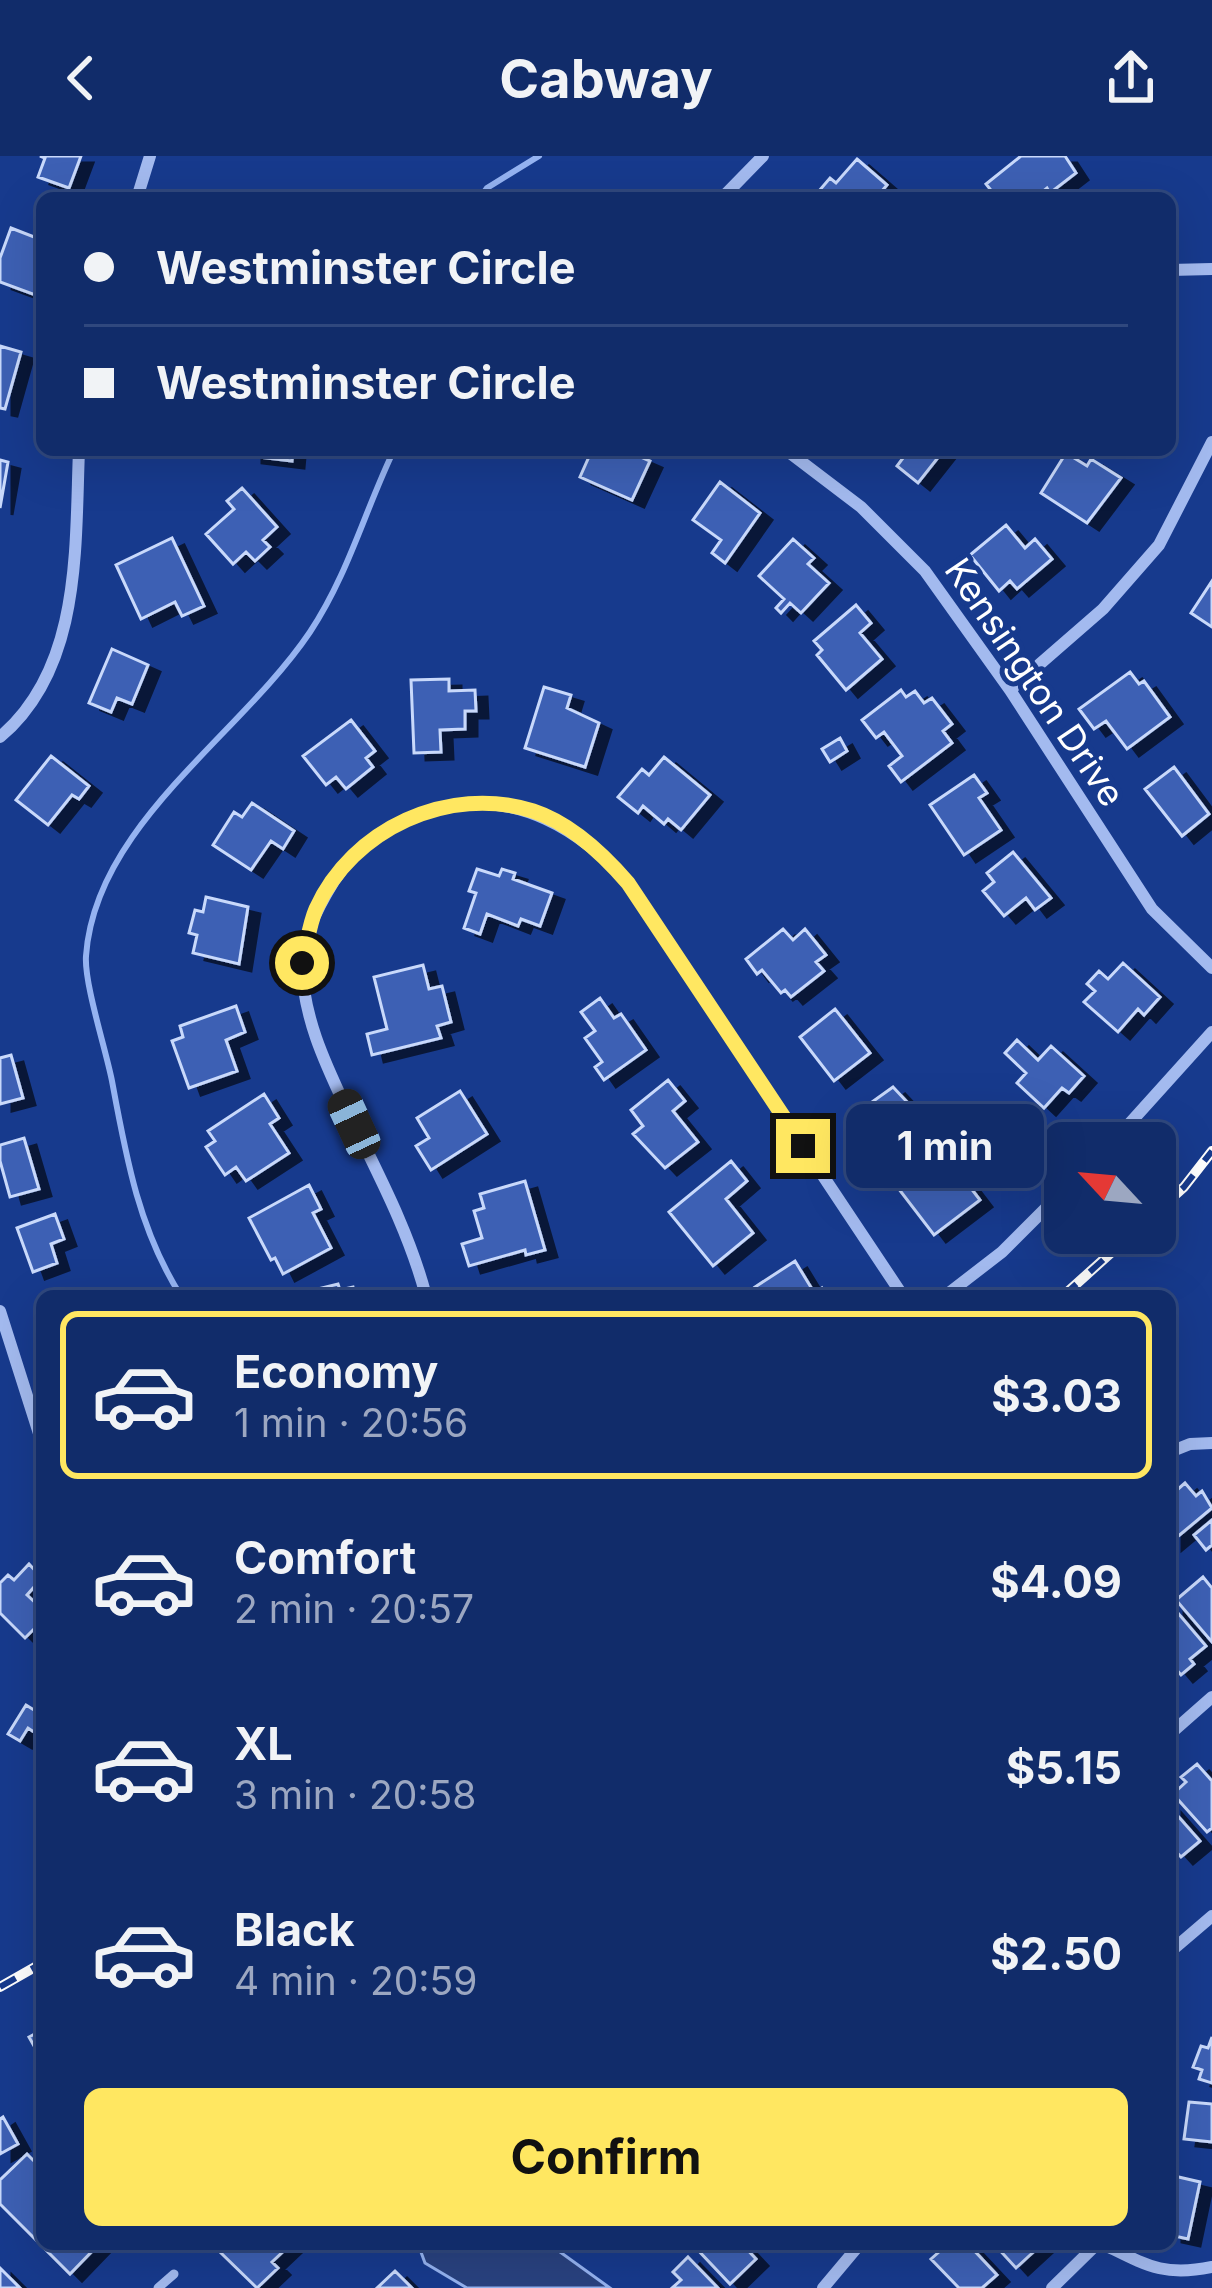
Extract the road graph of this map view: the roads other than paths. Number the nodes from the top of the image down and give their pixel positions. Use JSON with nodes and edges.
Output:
{"nodes":[{"id":1,"x":150,"y":156,"type":"edge"},
{"id":2,"x":763,"y":156,"type":"edge"},
{"id":3,"x":139,"y":192,"type":"edge"},
{"id":4,"x":728,"y":192,"type":"edge"},
{"id":5,"x":1212,"y":269,"type":"edge"},
{"id":6,"x":1176,"y":271,"type":"edge"},
{"id":7,"x":1212,"y":442,"type":"edge"},
{"id":8,"x":79,"y":456,"type":"edge"},
{"id":9,"x":794,"y":456,"type":"edge"},
{"id":10,"x":1010,"y":690,"type":"junction"},
{"id":11,"x":0,"y":736,"type":"edge"},
{"id":12,"x":1212,"y":968,"type":"edge"},
{"id":13,"x":1212,"y":1032,"type":"edge"},
{"id":14,"x":1131,"y":1122,"type":"edge"},
{"id":15,"x":1044,"y":1211,"type":"edge"},
{"id":16,"x":424,"y":1290,"type":"edge"},
{"id":17,"x":899,"y":1290,"type":"edge"},
{"id":18,"x":953,"y":1290,"type":"edge"},
{"id":19,"x":0,"y":1311,"type":"edge"},
{"id":20,"x":36,"y":1424,"type":"edge"},
{"id":21,"x":1212,"y":1443,"type":"edge"},
{"id":22,"x":1176,"y":1450,"type":"edge"},
{"id":23,"x":1212,"y":1697,"type":"edge"},
{"id":24,"x":1176,"y":1729,"type":"edge"},
{"id":25,"x":1212,"y":1916,"type":"edge"},
{"id":26,"x":1176,"y":1947,"type":"edge"},
{"id":27,"x":855,"y":2250,"type":"edge"},
{"id":28,"x":1093,"y":2250,"type":"edge"},
{"id":29,"x":1113,"y":2250,"type":"edge"},
{"id":30,"x":1212,"y":2267,"type":"edge"},
{"id":31,"x":174,"y":2275,"type":"dead end"},
{"id":32,"x":158,"y":2288,"type":"edge"},
{"id":33,"x":823,"y":2288,"type":"edge"},
{"id":34,"x":1052,"y":2288,"type":"edge"}],
"edges":[{"from":1,"to":3,"type":"street"},
{"from":2,"to":4,"type":"street"},
{"from":5,"to":6,"type":"street"},
{"from":7,"to":10,"type":"street"},
{"from":8,"to":11,"type":"street"},
{"from":9,"to":10,"type":"street","name":"Kensington Drive"},
{"from":10,"to":12,"type":"street","name":"Kensington Drive"},
{"from":13,"to":14,"type":"street"},
{"from":15,"to":18,"type":"street"},
{"from":16,"to":17,"type":"street"},
{"from":19,"to":20,"type":"street"},
{"from":21,"to":22,"type":"street"},
{"from":23,"to":24,"type":"street"},
{"from":25,"to":26,"type":"street"},
{"from":27,"to":33,"type":"street"},
{"from":28,"to":34,"type":"street"},
{"from":29,"to":30,"type":"street"},
{"from":31,"to":32,"type":"lane"}]}
